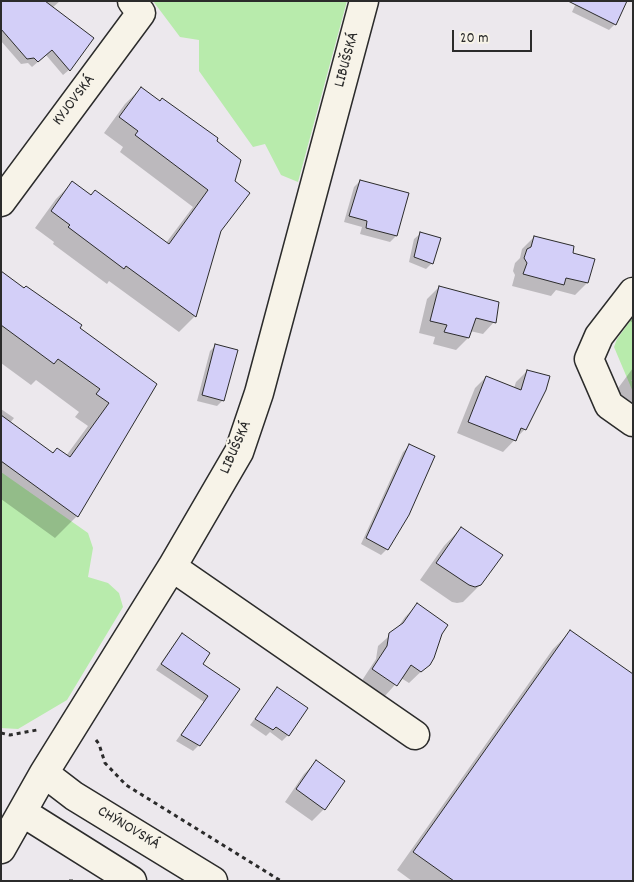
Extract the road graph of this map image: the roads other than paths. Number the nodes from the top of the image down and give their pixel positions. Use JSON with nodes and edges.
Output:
{"nodes":[{"id":1,"x":132,"y":1,"type":"edge"},
{"id":2,"x":364,"y":1,"type":"edge"},
{"id":3,"x":1,"y":202,"type":"edge"},
{"id":4,"x":633,"y":292,"type":"edge"},
{"id":5,"x":633,"y":422,"type":"edge"},
{"id":6,"x":172,"y":567,"type":"junction"},
{"id":7,"x":415,"y":735,"type":"dead end"},
{"id":8,"x":44,"y":773,"type":"junction"},
{"id":9,"x":22,"y":812,"type":"junction"},
{"id":10,"x":1,"y":849,"type":"edge"},
{"id":11,"x":132,"y":881,"type":"edge"},
{"id":12,"x":213,"y":881,"type":"edge"}],
"edges":[{"from":1,"to":3,"type":"street","name":"KYJOVSKÁ"},
{"from":2,"to":6,"type":"street","name":"LIBUŠSKÁ"},
{"from":4,"to":5,"type":"street"},
{"from":6,"to":7,"type":"street"},
{"from":6,"to":8,"type":"street","name":"LIBUŠSKÁ"},
{"from":8,"to":9,"type":"street","name":"LIBUŠSKÁ"},
{"from":8,"to":12,"type":"street","name":"CHÝNOVSKÁ"},
{"from":9,"to":10,"type":"street","name":"LIBUŠSKÁ"},
{"from":9,"to":11,"type":"street"}]}
